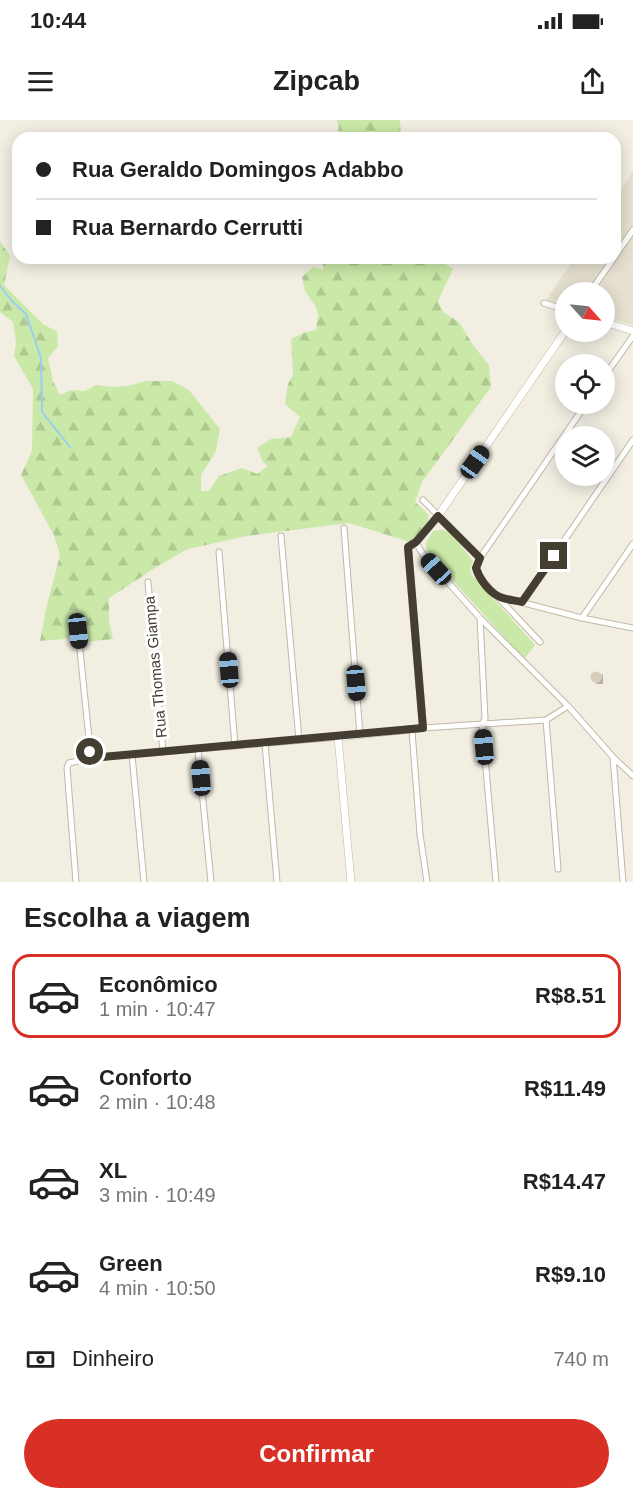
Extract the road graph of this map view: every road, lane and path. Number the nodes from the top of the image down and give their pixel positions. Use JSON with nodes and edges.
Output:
{"nodes":[{"id":1,"x":633,"y":230,"type":"edge"},
{"id":2,"x":621,"y":247,"type":"edge"},
{"id":3,"x":609,"y":264,"type":"edge"},
{"id":4,"x":597,"y":282,"type":"edge"},
{"id":5,"x":544,"y":303,"type":"dead end"},
{"id":6,"x":555,"y":306,"type":"edge"},
{"id":7,"x":615,"y":326,"type":"edge"},
{"id":8,"x":633,"y":333,"type":"edge"},
{"id":9,"x":558,"y":342,"type":"edge"},
{"id":10,"x":615,"y":360,"type":"edge"},
{"id":11,"x":579,"y":414,"type":"edge"},
{"id":12,"x":633,"y":440,"type":"edge"},
{"id":13,"x":423,"y":500,"type":"dead end"},
{"id":14,"x":438,"y":516,"type":"junction"},
{"id":15,"x":344,"y":528,"type":"dead end"},
{"id":16,"x":281,"y":536,"type":"dead end"},
{"id":17,"x":416,"y":542,"type":"junction"},
{"id":18,"x":633,"y":544,"type":"edge"},
{"id":19,"x":219,"y":552,"type":"dead end"},
{"id":20,"x":480,"y":558,"type":"junction"},
{"id":21,"x":148,"y":582,"type":"dead end"},
{"id":22,"x":497,"y":596,"type":"junction"},
{"id":23,"x":522,"y":602,"type":"junction"},
{"id":24,"x":480,"y":618,"type":"junction"},
{"id":25,"x":582,"y":618,"type":"junction"},
{"id":26,"x":633,"y":628,"type":"edge"},
{"id":27,"x":78,"y":631,"type":"dead end"},
{"id":28,"x":540,"y":642,"type":"dead end"},
{"id":29,"x":568,"y":706,"type":"junction"},
{"id":30,"x":546,"y":720,"type":"junction"},
{"id":31,"x":482,"y":724,"type":"junction"},
{"id":32,"x":423,"y":728,"type":"junction"},
{"id":33,"x":412,"y":731,"type":"junction"},
{"id":34,"x":360,"y":735,"type":"junction"},
{"id":35,"x":338,"y":737,"type":"junction"},
{"id":36,"x":299,"y":741,"type":"junction"},
{"id":37,"x":265,"y":744,"type":"junction"},
{"id":38,"x":236,"y":746,"type":"junction"},
{"id":39,"x":198,"y":750,"type":"junction"},
{"id":40,"x":163,"y":752,"type":"junction"},
{"id":41,"x":132,"y":755,"type":"junction"},
{"id":42,"x":91,"y":758,"type":"junction"},
{"id":43,"x":613,"y":758,"type":"junction"},
{"id":44,"x":633,"y":776,"type":"edge"},
{"id":45,"x":558,"y":869,"type":"dead end"},
{"id":46,"x":76,"y":882,"type":"edge"},
{"id":47,"x":144,"y":882,"type":"edge"},
{"id":48,"x":211,"y":882,"type":"edge"},
{"id":49,"x":277,"y":882,"type":"edge"},
{"id":50,"x":351,"y":882,"type":"edge"},
{"id":51,"x":427,"y":882,"type":"edge"},
{"id":52,"x":496,"y":882,"type":"edge"},
{"id":53,"x":623,"y":882,"type":"edge"}],
"edges":[{"from":1,"to":2,"type":"street"},
{"from":3,"to":4,"type":"street"},
{"from":5,"to":6,"type":"street"},
{"from":7,"to":8,"type":"street"},
{"from":8,"to":10,"type":"street"},
{"from":9,"to":14,"type":"street"},
{"from":11,"to":20,"type":"street"},
{"from":12,"to":23,"type":"street"},
{"from":13,"to":14,"type":"street"},
{"from":14,"to":17,"type":"street"},
{"from":14,"to":20,"type":"street"},
{"from":15,"to":34,"type":"street"},
{"from":16,"to":36,"type":"street"},
{"from":17,"to":24,"type":"street"},
{"from":17,"to":32,"type":"street"},
{"from":18,"to":25,"type":"street"},
{"from":19,"to":38,"type":"street"},
{"from":20,"to":22,"type":"street"},
{"from":21,"to":40,"type":"street","name":"Rua Thomas Giampa"},
{"from":22,"to":23,"type":"street"},
{"from":22,"to":28,"type":"street"},
{"from":23,"to":25,"type":"street"},
{"from":24,"to":29,"type":"street"},
{"from":24,"to":31,"type":"street"},
{"from":25,"to":26,"type":"street"},
{"from":27,"to":42,"type":"street"},
{"from":29,"to":30,"type":"street"},
{"from":29,"to":43,"type":"street"},
{"from":30,"to":31,"type":"street"},
{"from":30,"to":45,"type":"street"},
{"from":31,"to":32,"type":"street"},
{"from":31,"to":52,"type":"street"},
{"from":32,"to":33,"type":"street"},
{"from":33,"to":34,"type":"street"},
{"from":33,"to":51,"type":"street"},
{"from":34,"to":35,"type":"street"},
{"from":35,"to":36,"type":"street"},
{"from":35,"to":50,"type":"street"},
{"from":36,"to":37,"type":"street"},
{"from":37,"to":38,"type":"street"},
{"from":37,"to":49,"type":"street"},
{"from":38,"to":39,"type":"street"},
{"from":39,"to":40,"type":"street"},
{"from":39,"to":48,"type":"street"},
{"from":40,"to":41,"type":"street"},
{"from":41,"to":42,"type":"street"},
{"from":41,"to":47,"type":"street"},
{"from":42,"to":46,"type":"street"},
{"from":43,"to":44,"type":"street"},
{"from":43,"to":53,"type":"street"}]}
